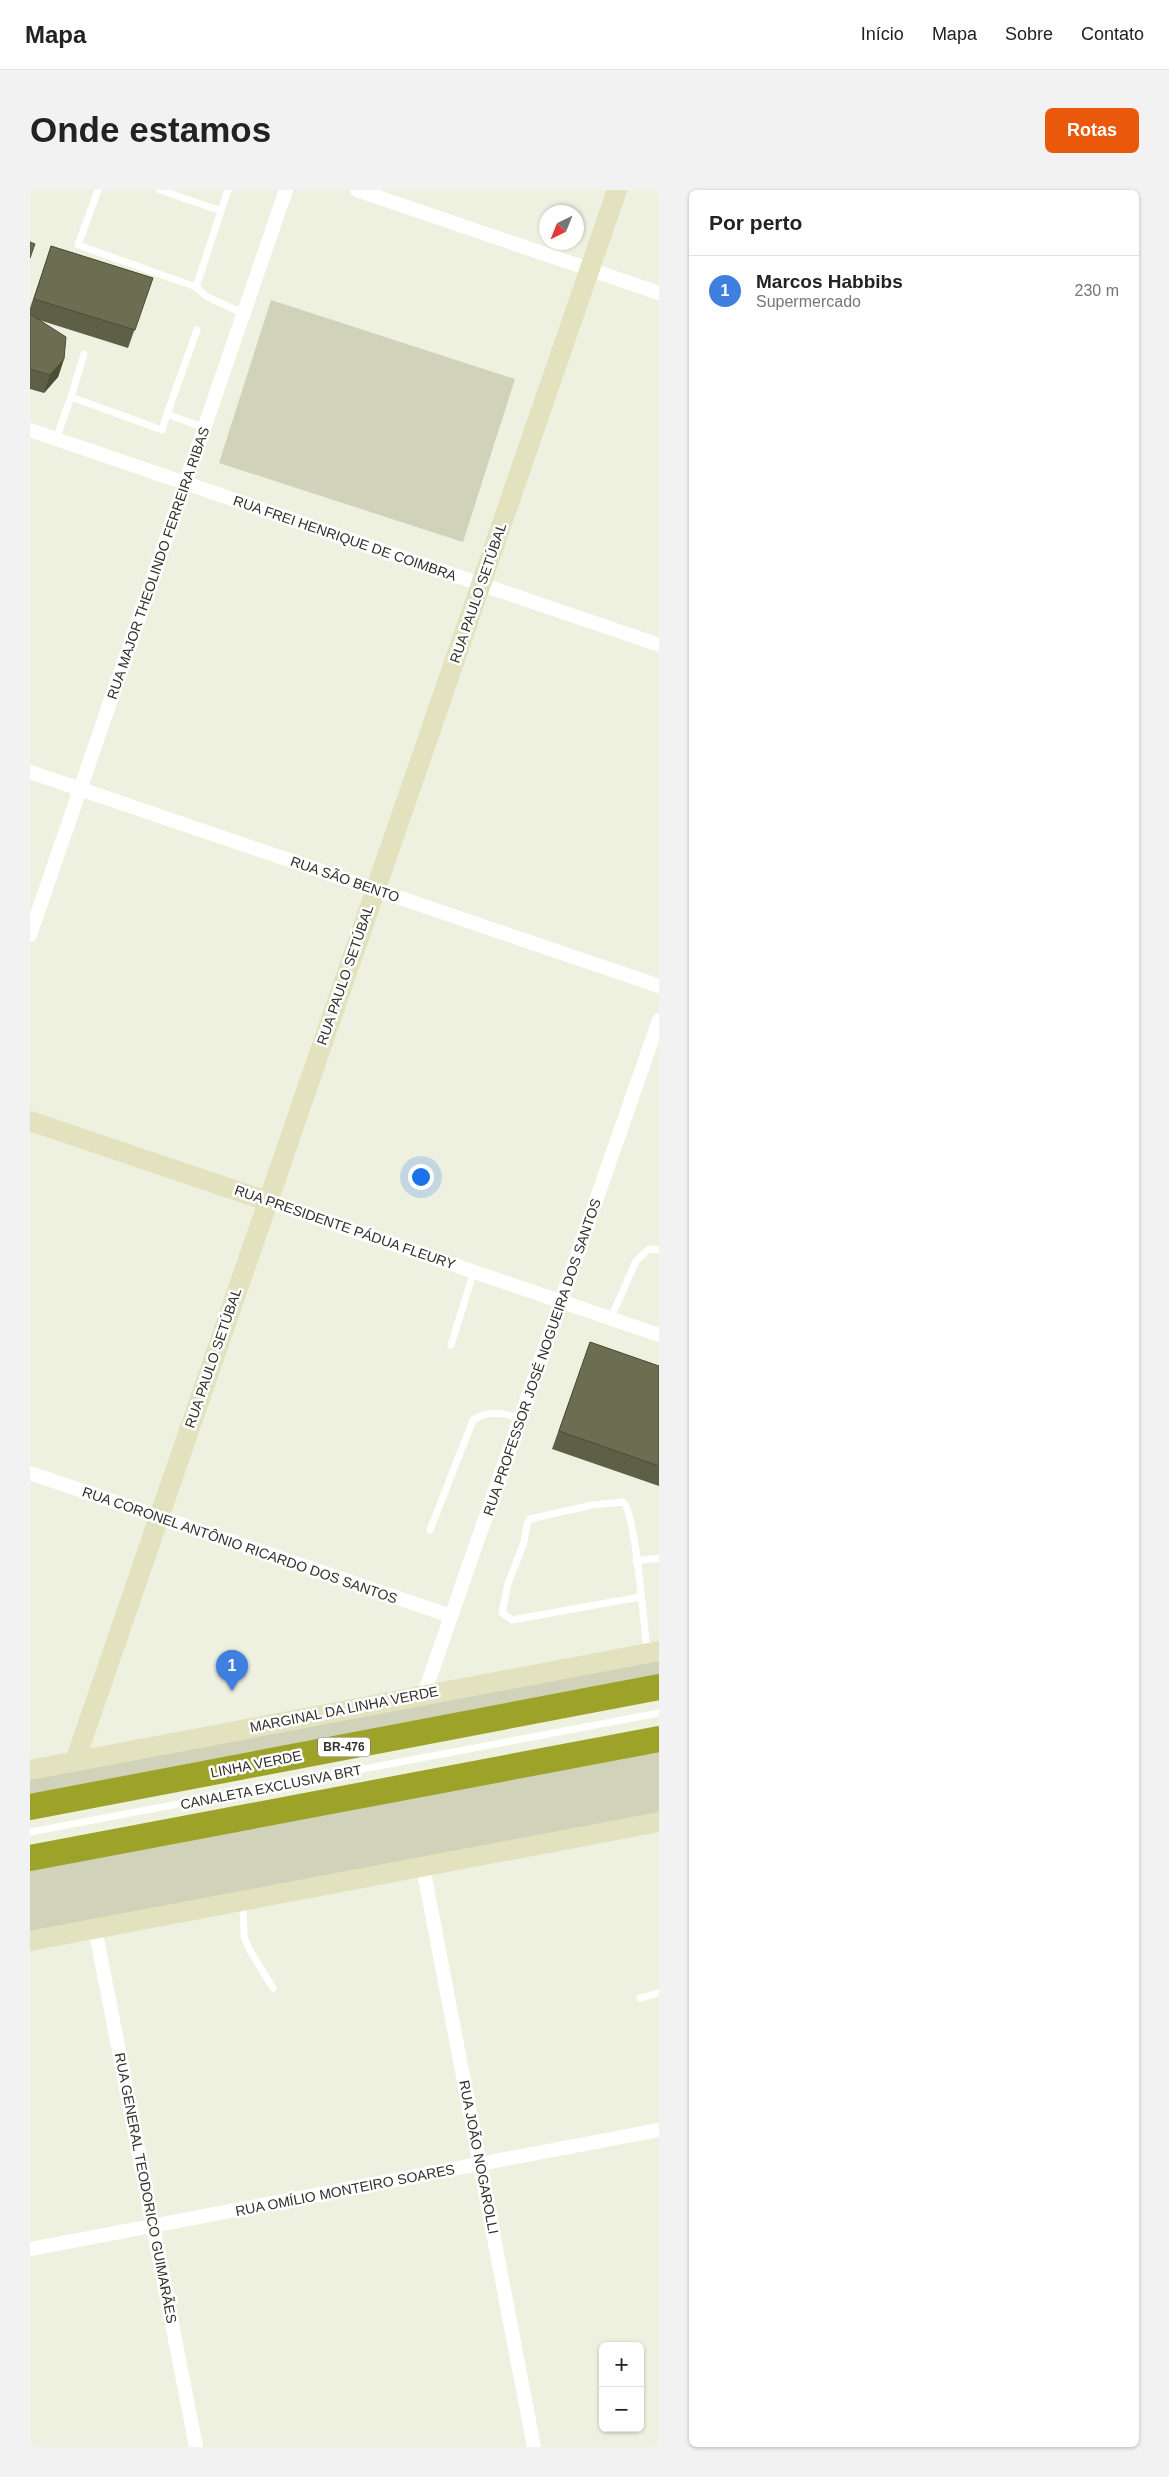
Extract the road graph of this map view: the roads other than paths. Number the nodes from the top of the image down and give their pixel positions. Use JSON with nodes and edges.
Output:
{"nodes":[{"id":1,"x":98,"y":190,"type":"edge"},
{"id":2,"x":160,"y":190,"type":"edge"},
{"id":3,"x":228,"y":190,"type":"edge"},
{"id":4,"x":286,"y":190,"type":"edge"},
{"id":5,"x":357,"y":190,"type":"edge"},
{"id":6,"x":617,"y":190,"type":"edge"},
{"id":7,"x":221,"y":211,"type":"junction"},
{"id":8,"x":590,"y":269,"type":"junction"},
{"id":9,"x":196,"y":287,"type":"junction"},
{"id":10,"x":659,"y":293,"type":"edge"},
{"id":11,"x":244,"y":314,"type":"junction"},
{"id":12,"x":197,"y":330,"type":"dead end"},
{"id":13,"x":84,"y":354,"type":"dead end"},
{"id":14,"x":71,"y":397,"type":"junction"},
{"id":15,"x":167,"y":414,"type":"junction"},
{"id":16,"x":204,"y":428,"type":"junction"},
{"id":17,"x":30,"y":430,"type":"edge"},
{"id":18,"x":56,"y":439,"type":"junction"},
{"id":19,"x":186,"y":483,"type":"junction"},
{"id":20,"x":480,"y":584,"type":"junction"},
{"id":21,"x":659,"y":645,"type":"edge"},
{"id":22,"x":30,"y":772,"type":"edge"},
{"id":23,"x":80,"y":789,"type":"junction"},
{"id":24,"x":375,"y":889,"type":"junction"},
{"id":25,"x":30,"y":935,"type":"edge"},
{"id":26,"x":659,"y":986,"type":"edge"},
{"id":27,"x":659,"y":1020,"type":"edge"},
{"id":28,"x":30,"y":1120,"type":"edge"},
{"id":29,"x":267,"y":1201,"type":"junction"},
{"id":30,"x":659,"y":1250,"type":"edge"},
{"id":31,"x":474,"y":1271,"type":"junction"},
{"id":32,"x":561,"y":1301,"type":"junction"},
{"id":33,"x":611,"y":1318,"type":"junction"},
{"id":34,"x":659,"y":1334,"type":"edge"},
{"id":35,"x":451,"y":1345,"type":"dead end"},
{"id":36,"x":520,"y":1418,"type":"junction"},
{"id":37,"x":30,"y":1473,"type":"edge"},
{"id":38,"x":158,"y":1517,"type":"junction"},
{"id":39,"x":430,"y":1530,"type":"dead end"},
{"id":40,"x":659,"y":1558,"type":"edge"},
{"id":41,"x":636,"y":1561,"type":"junction"},
{"id":42,"x":640,"y":1597,"type":"junction"},
{"id":43,"x":451,"y":1616,"type":"junction"},
{"id":44,"x":653,"y":1652,"type":"edge"},
{"id":45,"x":659,"y":1687,"type":"edge"},
{"id":46,"x":424,"y":1694,"type":"junction"},
{"id":47,"x":659,"y":1713,"type":"edge"},
{"id":48,"x":659,"y":1739,"type":"edge"},
{"id":49,"x":75,"y":1761,"type":"junction"},
{"id":50,"x":30,"y":1770,"type":"edge"},
{"id":51,"x":30,"y":1808,"type":"edge"},
{"id":52,"x":659,"y":1822,"type":"edge"},
{"id":53,"x":30,"y":1832,"type":"edge"},
{"id":54,"x":30,"y":1858,"type":"edge"},
{"id":55,"x":423,"y":1867,"type":"junction"},
{"id":56,"x":243,"y":1900,"type":"junction"},
{"id":57,"x":95,"y":1928,"type":"junction"},
{"id":58,"x":30,"y":1941,"type":"edge"},
{"id":59,"x":273,"y":1988,"type":"dead end"},
{"id":60,"x":659,"y":1993,"type":"edge"},
{"id":61,"x":640,"y":1998,"type":"dead end"},
{"id":62,"x":659,"y":2130,"type":"edge"},
{"id":63,"x":480,"y":2164,"type":"junction"},
{"id":64,"x":153,"y":2226,"type":"junction"},
{"id":65,"x":30,"y":2249,"type":"edge"},
{"id":66,"x":196,"y":2447,"type":"edge"},
{"id":67,"x":534,"y":2447,"type":"edge"}],
"edges":[{"from":1,"to":9,"type":"lane"},
{"from":2,"to":7,"type":"lane"},
{"from":3,"to":7,"type":"lane"},
{"from":4,"to":11,"type":"street","name":"RUA MAJOR THEOLINDO FERREIRA RIBAS"},
{"from":5,"to":8,"type":"street"},
{"from":6,"to":8,"type":"main road","name":"RUA PAULO SETÚBAL"},
{"from":7,"to":9,"type":"lane"},
{"from":8,"to":10,"type":"street"},
{"from":8,"to":20,"type":"main road","name":"RUA PAULO SETÚBAL"},
{"from":9,"to":11,"type":"lane"},
{"from":11,"to":16,"type":"street","name":"RUA MAJOR THEOLINDO FERREIRA RIBAS"},
{"from":12,"to":15,"type":"lane"},
{"from":13,"to":14,"type":"lane"},
{"from":14,"to":15,"type":"lane"},
{"from":14,"to":18,"type":"lane"},
{"from":15,"to":16,"type":"lane"},
{"from":16,"to":19,"type":"street","name":"RUA MAJOR THEOLINDO FERREIRA RIBAS"},
{"from":17,"to":18,"type":"street","name":"RUA FREI HENRIQUE DE COIMBRA"},
{"from":18,"to":19,"type":"street","name":"RUA FREI HENRIQUE DE COIMBRA"},
{"from":19,"to":20,"type":"street","name":"RUA FREI HENRIQUE DE COIMBRA"},
{"from":19,"to":23,"type":"street","name":"RUA MAJOR THEOLINDO FERREIRA RIBAS"},
{"from":20,"to":21,"type":"street","name":"RUA FREI HENRIQUE DE COIMBRA"},
{"from":20,"to":24,"type":"main road","name":"RUA PAULO SETÚBAL"},
{"from":22,"to":23,"type":"street","name":"RUA SÃO BENTO"},
{"from":23,"to":24,"type":"street","name":"RUA SÃO BENTO"},
{"from":23,"to":25,"type":"street","name":"RUA MAJOR THEOLINDO FERREIRA RIBAS"},
{"from":24,"to":26,"type":"street","name":"RUA SÃO BENTO"},
{"from":24,"to":29,"type":"main road","name":"RUA PAULO SETÚBAL"},
{"from":27,"to":32,"type":"street","name":"RUA PROFESSOR JOSÉ NOGUEIRA DOS SANTOS"},
{"from":28,"to":29,"type":"main road","name":"RUA PRESIDENTE PÁDUA FLEURY"},
{"from":29,"to":31,"type":"street","name":"RUA PRESIDENTE PÁDUA FLEURY"},
{"from":29,"to":38,"type":"main road","name":"RUA PAULO SETÚBAL"},
{"from":30,"to":33,"type":"lane"},
{"from":31,"to":32,"type":"street","name":"RUA PRESIDENTE PÁDUA FLEURY"},
{"from":31,"to":35,"type":"lane"},
{"from":32,"to":33,"type":"street","name":"RUA PRESIDENTE PÁDUA FLEURY"},
{"from":32,"to":36,"type":"street","name":"RUA PROFESSOR JOSÉ NOGUEIRA DOS SANTOS"},
{"from":33,"to":34,"type":"street","name":"RUA PRESIDENTE PÁDUA FLEURY"},
{"from":36,"to":39,"type":"lane"},
{"from":36,"to":43,"type":"street","name":"RUA PROFESSOR JOSÉ NOGUEIRA DOS SANTOS"},
{"from":37,"to":38,"type":"street","name":"RUA CORONEL ANTÔNIO RICARDO DOS SANTOS"},
{"from":38,"to":43,"type":"street","name":"RUA CORONEL ANTÔNIO RICARDO DOS SANTOS"},
{"from":38,"to":49,"type":"main road","name":"RUA PAULO SETÚBAL"},
{"from":40,"to":41,"type":"lane"},
{"from":41,"to":42,"type":"lane"},
{"from":41,"to":42,"type":"lane"},
{"from":42,"to":44,"type":"lane"},
{"from":43,"to":46,"type":"street","name":"RUA PROFESSOR JOSÉ NOGUEIRA DOS SANTOS"},
{"from":44,"to":46,"type":"main road","name":"MARGINAL DA LINHA VERDE"},
{"from":45,"to":51,"type":"highway","name":"LINHA VERDE","number":"BR-476"},
{"from":46,"to":49,"type":"main road","name":"MARGINAL DA LINHA VERDE"},
{"from":47,"to":53,"type":"lane","name":"CANALETA EXCLUSIVA BRT"},
{"from":48,"to":54,"type":"highway"},
{"from":49,"to":50,"type":"main road","name":"MARGINAL DA LINHA VERDE"},
{"from":52,"to":55,"type":"main road"},
{"from":55,"to":56,"type":"main road"},
{"from":55,"to":63,"type":"street","name":"RUA JOÃO NOGAROLLI"},
{"from":56,"to":57,"type":"main road"},
{"from":56,"to":59,"type":"lane"},
{"from":57,"to":58,"type":"main road"},
{"from":57,"to":64,"type":"street","name":"RUA GENERAL TEODORICO GUIMARÃES"},
{"from":60,"to":61,"type":"lane"},
{"from":62,"to":63,"type":"street","name":"RUA OMÍLIO MONTEIRO SOARES"},
{"from":63,"to":64,"type":"street","name":"RUA OMÍLIO MONTEIRO SOARES"},
{"from":63,"to":67,"type":"street","name":"RUA JOÃO NOGAROLLI"},
{"from":64,"to":65,"type":"street","name":"RUA OMÍLIO MONTEIRO SOARES"},
{"from":64,"to":66,"type":"street","name":"RUA GENERAL TEODORICO GUIMARÃES"}]}
